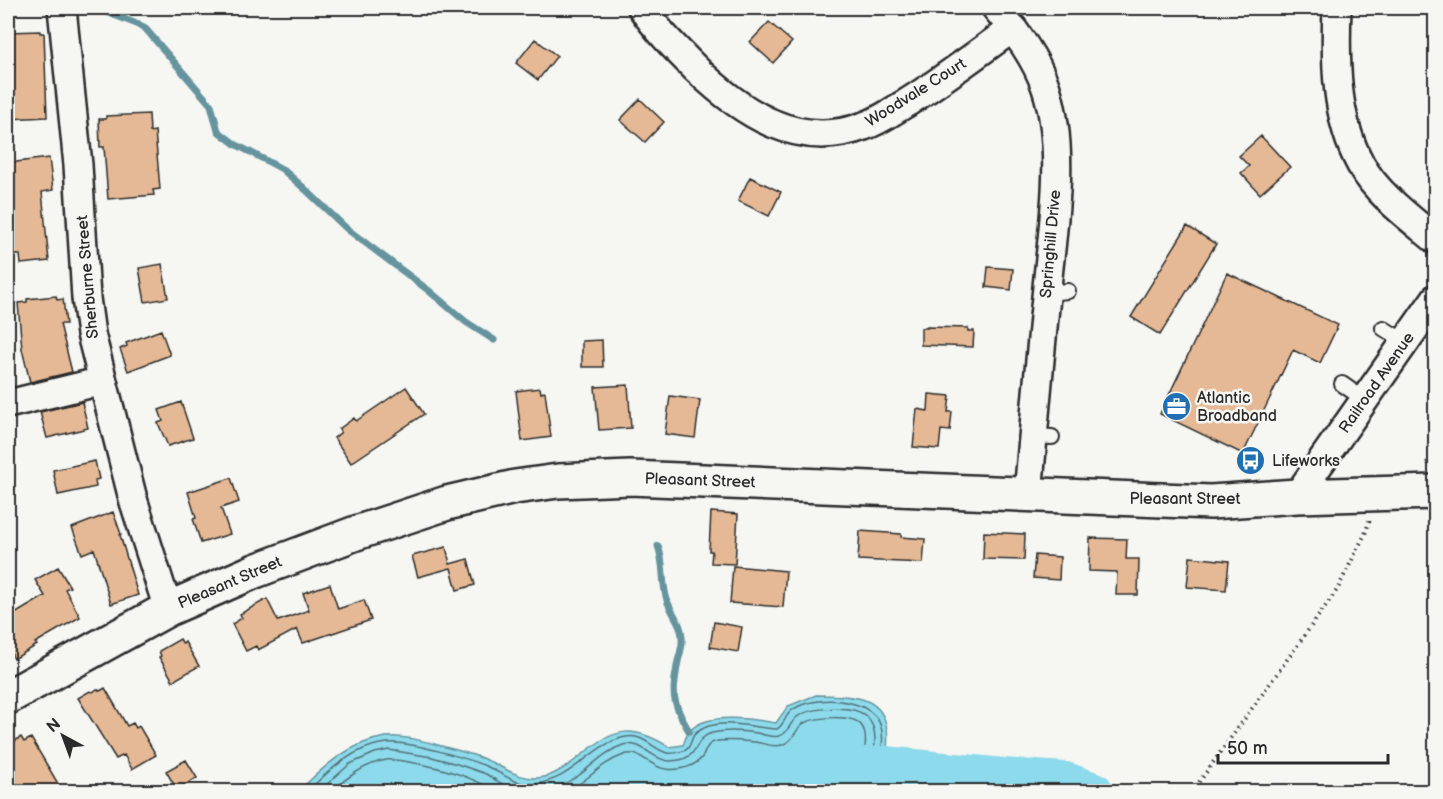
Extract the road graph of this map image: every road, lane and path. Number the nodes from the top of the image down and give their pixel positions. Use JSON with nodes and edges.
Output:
{"nodes":[{"id":1,"x":62,"y":8,"type":"edge"},
{"id":2,"x":642,"y":8,"type":"edge"},
{"id":3,"x":1337,"y":8,"type":"edge"},
{"id":4,"x":1005,"y":18,"type":"edge"},
{"id":5,"x":1436,"y":240,"type":"edge"},
{"id":6,"x":1436,"y":298,"type":"edge"},
{"id":7,"x":102,"y":381,"type":"junction"},
{"id":8,"x":1342,"y":384,"type":"dead end"},
{"id":9,"x":1365,"y":400,"type":"junction"},
{"id":10,"x":8,"y":404,"type":"edge"},
{"id":11,"x":1436,"y":492,"type":"edge"},
{"id":12,"x":1028,"y":495,"type":"junction"},
{"id":13,"x":1297,"y":496,"type":"junction"},
{"id":14,"x":1337,"y":590,"type":"dead end"},
{"id":15,"x":168,"y":609,"type":"junction"},
{"id":16,"x":8,"y":697,"type":"edge"},
{"id":17,"x":1192,"y":792,"type":"edge"}],
"edges":[{"from":1,"to":7,"type":"street","name":"Sherburne Street"},
{"from":2,"to":4,"type":"street","name":"Woodvale Court"},
{"from":3,"to":5,"type":"street"},
{"from":4,"to":12,"type":"street","name":"Springhill Drive"},
{"from":6,"to":9,"type":"street","name":"Railroad Avenue"},
{"from":7,"to":10,"type":"street"},
{"from":7,"to":15,"type":"street","name":"Sherburne Street"},
{"from":8,"to":9,"type":"lane"},
{"from":9,"to":13,"type":"street","name":"Railroad Avenue"},
{"from":11,"to":13,"type":"main road","name":"Pleasant Street"},
{"from":12,"to":13,"type":"main road","name":"Pleasant Street"},
{"from":12,"to":15,"type":"main road","name":"Pleasant Street"},
{"from":14,"to":17,"type":"path"},
{"from":15,"to":16,"type":"main road","name":"Pleasant Street"}]}
